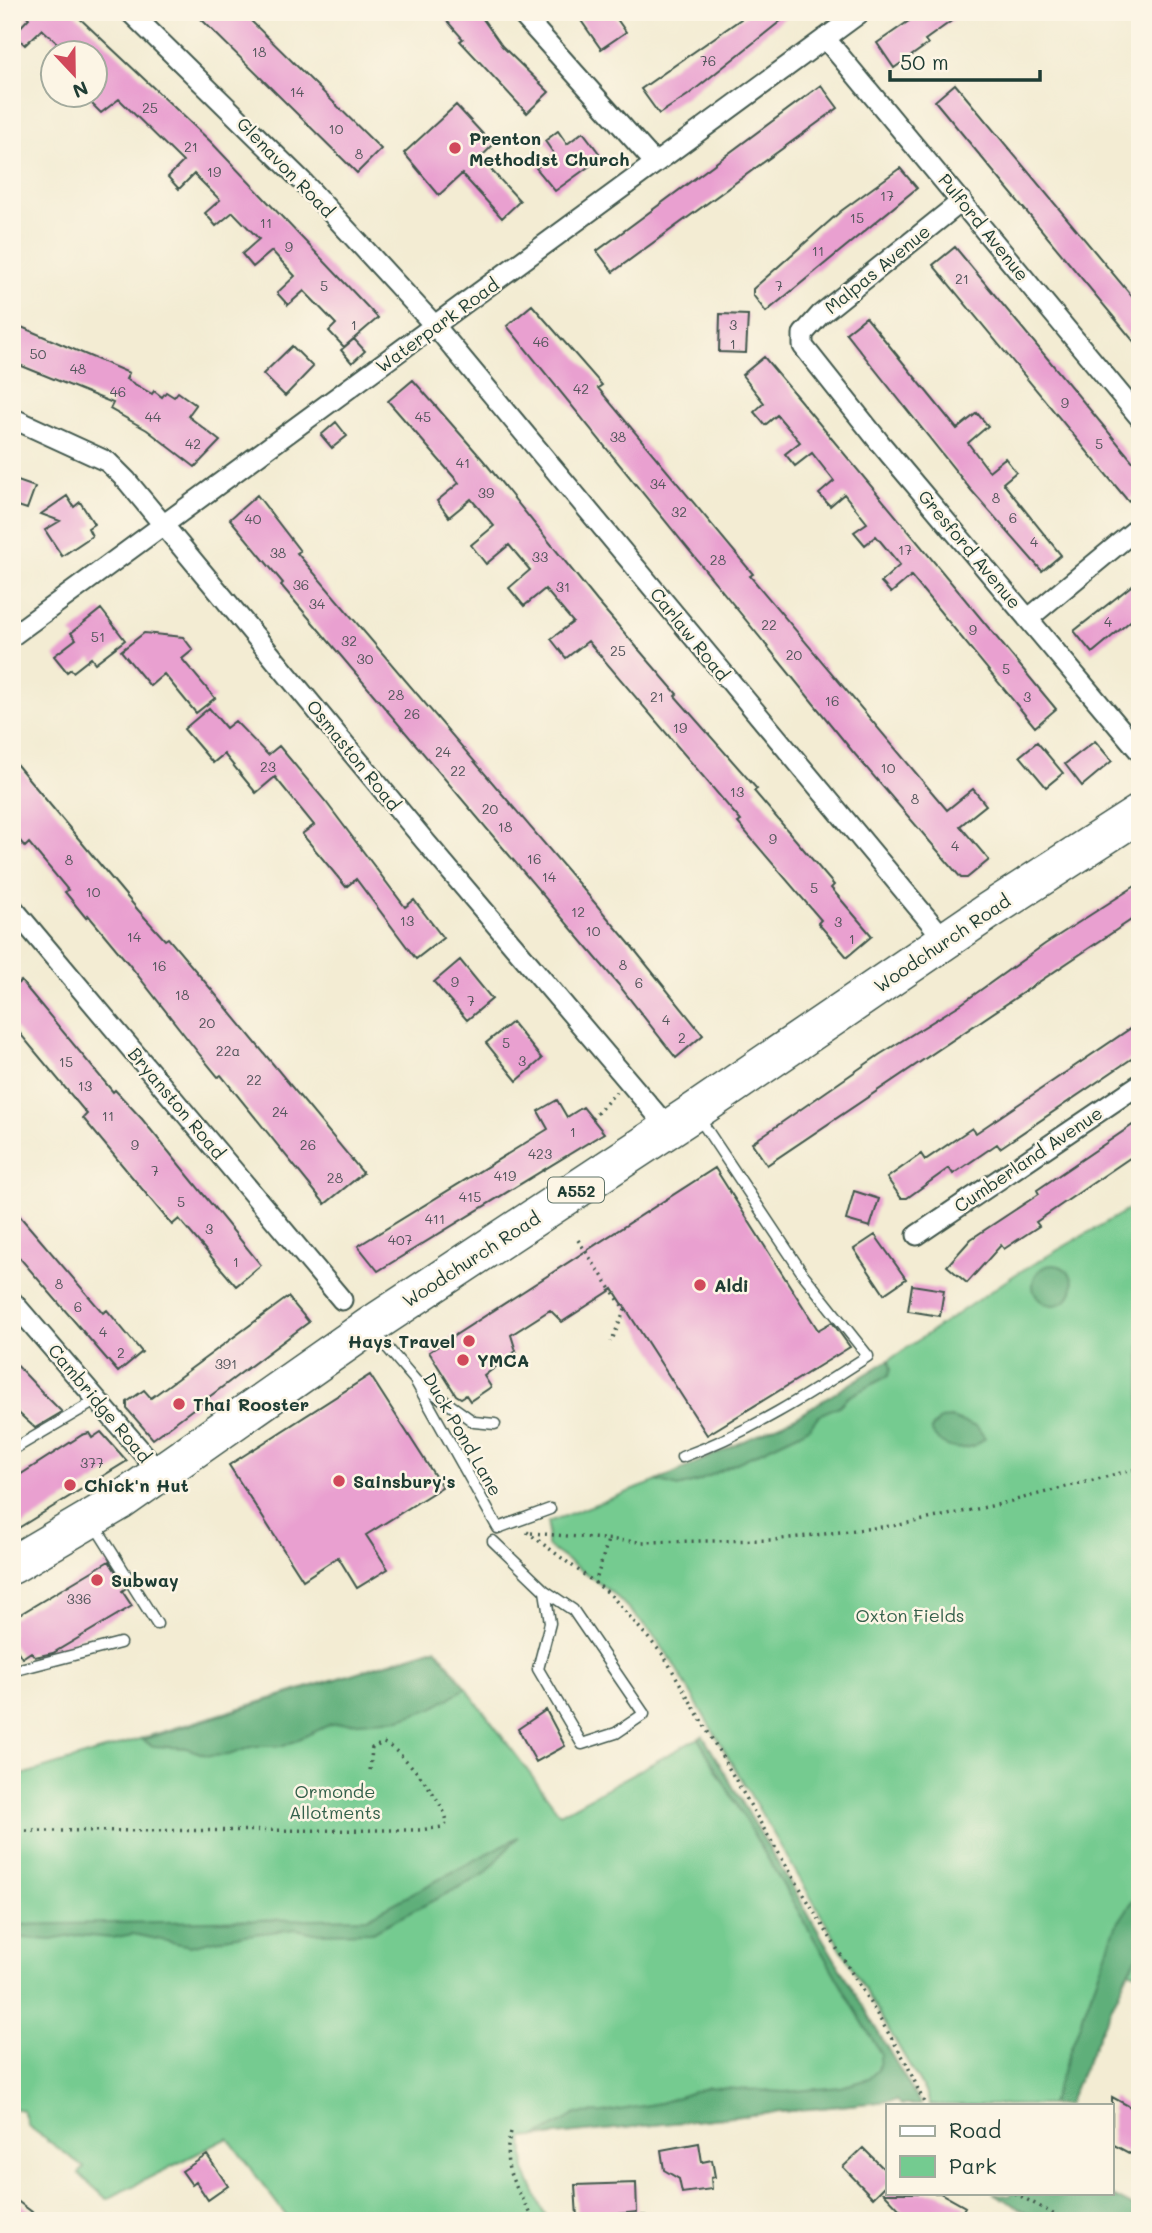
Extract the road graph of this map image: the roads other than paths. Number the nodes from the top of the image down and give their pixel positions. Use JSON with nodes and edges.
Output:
{"nodes":[{"id":1,"x":130,"y":12,"type":"edge"},
{"id":2,"x":520,"y":12,"type":"edge"},
{"id":3,"x":861,"y":12,"type":"edge"},
{"id":4,"x":825,"y":38,"type":"junction"},
{"id":5,"x":655,"y":163,"type":"junction"},
{"id":6,"x":962,"y":201,"type":"junction"},
{"id":7,"x":436,"y":327,"type":"junction"},
{"id":8,"x":803,"y":346,"type":"joint"},
{"id":9,"x":12,"y":418,"type":"edge"},
{"id":10,"x":1140,"y":418,"type":"edge"},
{"id":11,"x":166,"y":524,"type":"junction"},
{"id":12,"x":1140,"y":526,"type":"edge"},
{"id":13,"x":1029,"y":618,"type":"junction"},
{"id":14,"x":12,"y":636,"type":"edge"},
{"id":15,"x":1140,"y":752,"type":"edge"},
{"id":16,"x":1140,"y":813,"type":"edge"},
{"id":17,"x":12,"y":907,"type":"edge"},
{"id":18,"x":945,"y":940,"type":"junction"},
{"id":19,"x":1140,"y":1084,"type":"edge"},
{"id":20,"x":682,"y":1120,"type":"junction"},
{"id":21,"x":917,"y":1235,"type":"dead end"},
{"id":22,"x":342,"y":1300,"type":"dead end"},
{"id":23,"x":12,"y":1301,"type":"edge"},
{"id":24,"x":369,"y":1326,"type":"junction"},
{"id":25,"x":415,"y":1380,"type":"junction"},
{"id":26,"x":97,"y":1400,"type":"junction"},
{"id":27,"x":495,"y":1424,"type":"dead end"},
{"id":28,"x":12,"y":1450,"type":"edge"},
{"id":29,"x":682,"y":1457,"type":"dead end"},
{"id":30,"x":160,"y":1473,"type":"junction"},
{"id":31,"x":550,"y":1509,"type":"dead end"},
{"id":32,"x":91,"y":1518,"type":"junction"},
{"id":33,"x":493,"y":1541,"type":"dead end"},
{"id":34,"x":12,"y":1565,"type":"edge"},
{"id":35,"x":545,"y":1591,"type":"junction"},
{"id":36,"x":157,"y":1624,"type":"dead end"},
{"id":37,"x":120,"y":1643,"type":"dead end"},
{"id":38,"x":15,"y":1669,"type":"edge"},
{"id":39,"x":629,"y":2221,"type":"edge"},
{"id":40,"x":645,"y":2221,"type":"edge"}],
"edges":[{"from":1,"to":7,"type":"street","name":"Glenavon Road"},
{"from":2,"to":5,"type":"street"},
{"from":3,"to":4,"type":"street","name":"Waterpark Road"},
{"from":4,"to":5,"type":"street","name":"Waterpark Road"},
{"from":4,"to":6,"type":"street","name":"Pulford Avenue"},
{"from":5,"to":7,"type":"street","name":"Waterpark Road"},
{"from":6,"to":8,"type":"street","name":"Malpas Avenue"},
{"from":6,"to":10,"type":"street","name":"Pulford Avenue"},
{"from":7,"to":11,"type":"street","name":"Waterpark Road"},
{"from":7,"to":18,"type":"street","name":"Carlaw Road"},
{"from":8,"to":13,"type":"street","name":"Gresford Avenue"},
{"from":9,"to":11,"type":"street","name":"Osmaston Road"},
{"from":11,"to":14,"type":"street","name":"Waterpark Road"},
{"from":11,"to":20,"type":"street","name":"Osmaston Road"},
{"from":12,"to":13,"type":"street"},
{"from":13,"to":15,"type":"street","name":"Gresford Avenue"},
{"from":16,"to":18,"type":"highway","name":"Woodchurch Road","number":"A552"},
{"from":17,"to":22,"type":"street","name":"Bryanston Road"},
{"from":18,"to":20,"type":"highway","name":"Woodchurch Road","number":"A552"},
{"from":19,"to":21,"type":"street","name":"Cumberland Avenue"},
{"from":20,"to":24,"type":"highway","name":"Woodchurch Road","number":"A552"},
{"from":20,"to":29,"type":"lane"},
{"from":23,"to":26,"type":"street","name":"Cambridge Road"},
{"from":24,"to":25,"type":"lane","name":"Duck Pond Lane"},
{"from":24,"to":30,"type":"highway","name":"Woodchurch Road","number":"A552"},
{"from":25,"to":27,"type":"lane"},
{"from":25,"to":31,"type":"lane","name":"Duck Pond Lane"},
{"from":26,"to":28,"type":"lane"},
{"from":26,"to":30,"type":"street","name":"Cambridge Road"},
{"from":30,"to":32,"type":"highway","name":"Woodchurch Road","number":"A552"},
{"from":32,"to":34,"type":"highway","name":"Woodchurch Road","number":"A552"},
{"from":32,"to":36,"type":"lane"},
{"from":33,"to":35,"type":"lane"},
{"from":35,"to":35,"type":"lane"},
{"from":37,"to":38,"type":"lane"},
{"from":39,"to":40,"type":"lane"}]}
